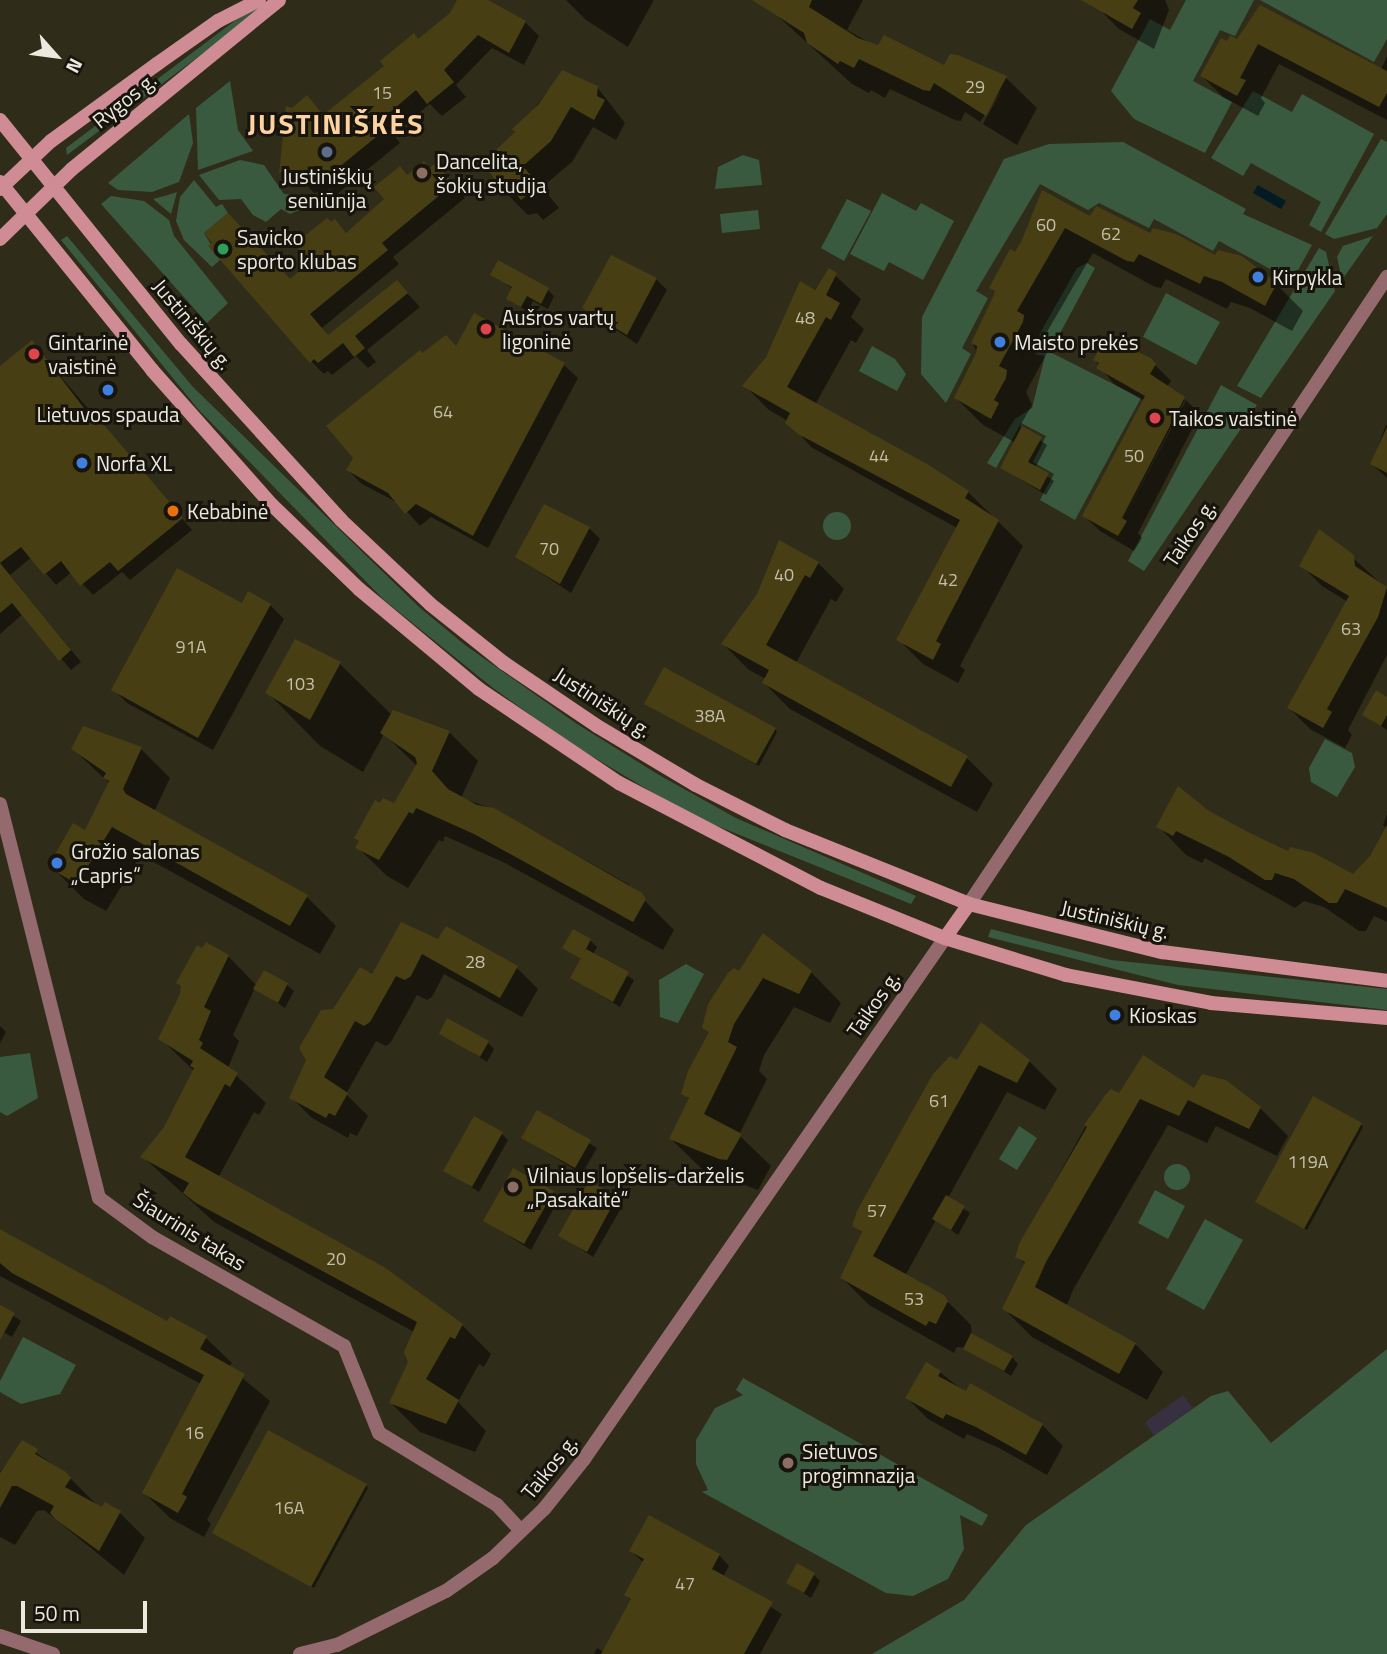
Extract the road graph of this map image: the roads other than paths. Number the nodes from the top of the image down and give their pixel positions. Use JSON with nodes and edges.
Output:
{"nodes":[{"id":1,"x":259,"y":0,"type":"edge"},
{"id":2,"x":279,"y":0,"type":"edge"},
{"id":3,"x":0,"y":120,"type":"edge"},
{"id":4,"x":31,"y":159,"type":"junction"},
{"id":5,"x":1,"y":185,"type":"edge"},
{"id":6,"x":52,"y":186,"type":"junction"},
{"id":7,"x":26,"y":212,"type":"junction"},
{"id":8,"x":0,"y":239,"type":"edge"},
{"id":9,"x":1387,"y":277,"type":"edge"},
{"id":10,"x":0,"y":804,"type":"edge"},
{"id":11,"x":970,"y":904,"type":"junction"},
{"id":12,"x":945,"y":938,"type":"junction"},
{"id":13,"x":1387,"y":981,"type":"edge"},
{"id":14,"x":1387,"y":1018,"type":"edge"},
{"id":15,"x":521,"y":1531,"type":"junction"},
{"id":16,"x":0,"y":1636,"type":"edge"},
{"id":17,"x":53,"y":1654,"type":"edge"},
{"id":18,"x":300,"y":1654,"type":"edge"}],
"edges":[{"from":1,"to":4,"type":"main road","name":"Rygos g."},
{"from":2,"to":6,"type":"main road","name":"Rygos g."},
{"from":3,"to":4,"type":"main road","name":"Justiniškių g."},
{"from":4,"to":5,"type":"main road","name":"Rygos g."},
{"from":4,"to":6,"type":"main road","name":"Justiniškių g."},
{"from":5,"to":7,"type":"main road"},
{"from":6,"to":7,"type":"main road","name":"Rygos g."},
{"from":6,"to":11,"type":"main road","name":"Justiniškių g."},
{"from":7,"to":8,"type":"main road","name":"Rygos g."},
{"from":7,"to":12,"type":"main road"},
{"from":9,"to":11,"type":"street","name":"Taikos g."},
{"from":10,"to":15,"type":"street","name":"Šiaurinis takas"},
{"from":11,"to":12,"type":"main road","name":"Taikos g."},
{"from":11,"to":13,"type":"main road","name":"Justiniškių g."},
{"from":12,"to":14,"type":"main road"},
{"from":12,"to":15,"type":"street","name":"Taikos g."},
{"from":15,"to":18,"type":"street","name":"Taikos g."},
{"from":16,"to":17,"type":"street"}]}
